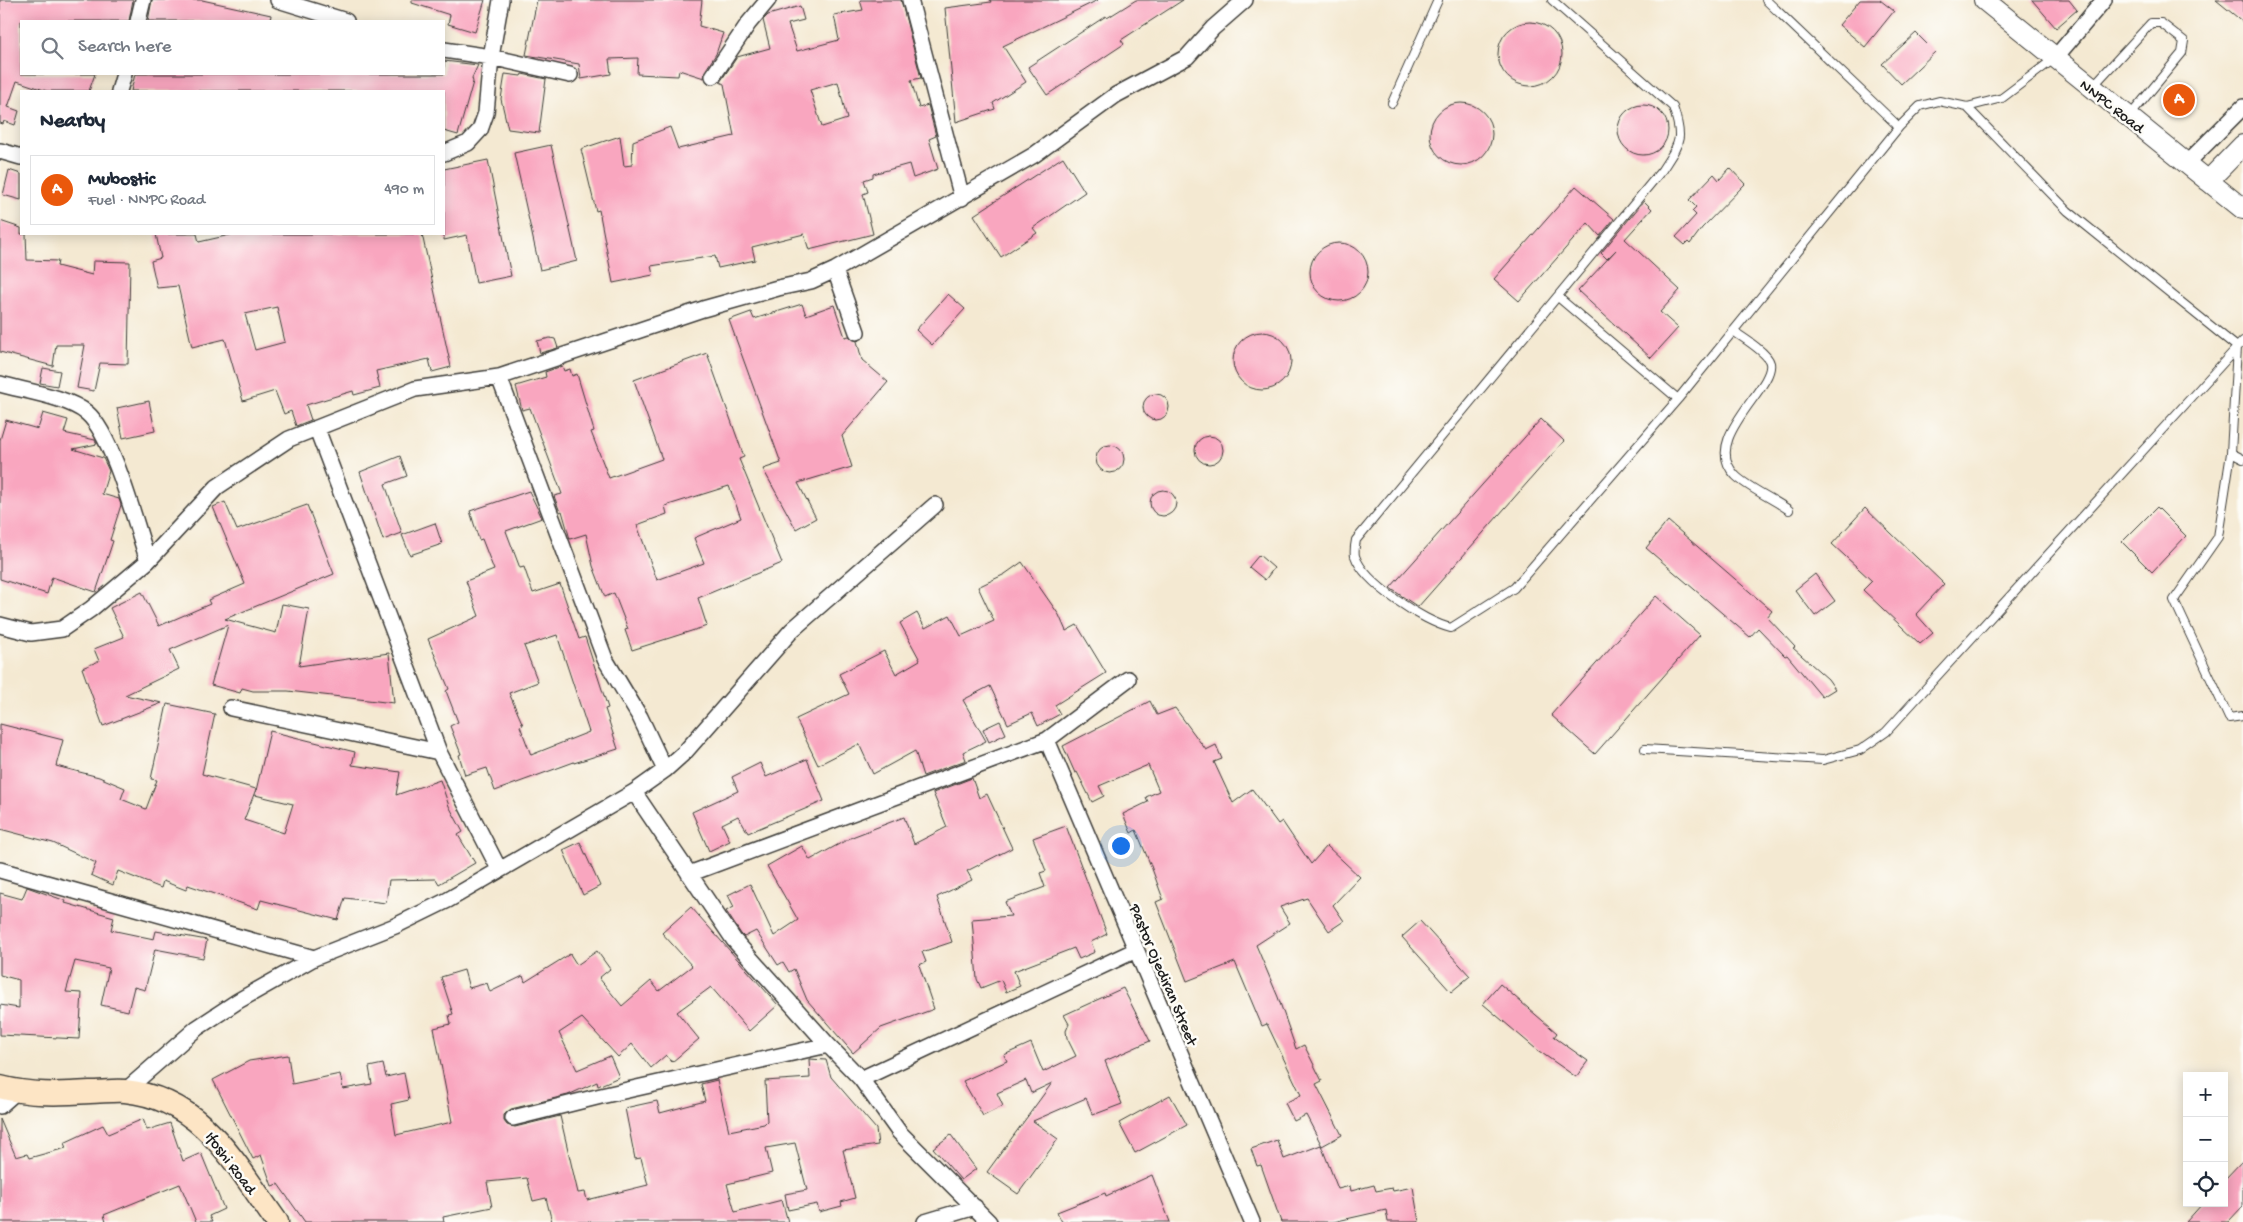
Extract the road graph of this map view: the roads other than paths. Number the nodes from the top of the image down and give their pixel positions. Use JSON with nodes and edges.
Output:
{"nodes":[{"id":1,"x":144,"y":0,"type":"edge"},
{"id":2,"x":278,"y":0,"type":"edge"},
{"id":3,"x":501,"y":0,"type":"edge"},
{"id":4,"x":768,"y":0,"type":"edge"},
{"id":5,"x":910,"y":0,"type":"edge"},
{"id":6,"x":1245,"y":0,"type":"edge"},
{"id":7,"x":1438,"y":0,"type":"edge"},
{"id":8,"x":1552,"y":0,"type":"edge"},
{"id":9,"x":1766,"y":0,"type":"edge"},
{"id":10,"x":1984,"y":0,"type":"edge"},
{"id":11,"x":2104,"y":0,"type":"edge"},
{"id":12,"x":138,"y":20,"type":"edge"},
{"id":13,"x":343,"y":20,"type":"edge"},
{"id":14,"x":445,"y":50,"type":"edge"},
{"id":15,"x":490,"y":57,"type":"junction"},
{"id":16,"x":2055,"y":58,"type":"junction"},
{"id":17,"x":124,"y":75,"type":"edge"},
{"id":18,"x":570,"y":75,"type":"dead end"},
{"id":19,"x":713,"y":76,"type":"dead end"},
{"id":20,"x":2092,"y":88,"type":"junction"},
{"id":21,"x":119,"y":90,"type":"edge"},
{"id":22,"x":1392,"y":103,"type":"dead end"},
{"id":23,"x":1967,"y":107,"type":"junction"},
{"id":24,"x":2243,"y":107,"type":"edge"},
{"id":25,"x":2129,"y":117,"type":"junction"},
{"id":26,"x":1899,"y":127,"type":"junction"},
{"id":27,"x":2243,"y":145,"type":"edge"},
{"id":28,"x":0,"y":151,"type":"edge"},
{"id":29,"x":445,"y":153,"type":"edge"},
{"id":30,"x":20,"y":157,"type":"edge"},
{"id":31,"x":2187,"y":164,"type":"junction"},
{"id":32,"x":2208,"y":181,"type":"junction"},
{"id":33,"x":962,"y":198,"type":"junction"},
{"id":34,"x":2243,"y":210,"type":"edge"},
{"id":35,"x":835,"y":270,"type":"junction"},
{"id":36,"x":1558,"y":297,"type":"junction"},
{"id":37,"x":1733,"y":331,"type":"junction"},
{"id":38,"x":857,"y":332,"type":"dead end"},
{"id":39,"x":2243,"y":341,"type":"edge"},
{"id":40,"x":2237,"y":347,"type":"junction"},
{"id":41,"x":499,"y":377,"type":"junction"},
{"id":42,"x":0,"y":384,"type":"edge"},
{"id":43,"x":1678,"y":399,"type":"junction"},
{"id":44,"x":317,"y":429,"type":"junction"},
{"id":45,"x":2231,"y":453,"type":"junction"},
{"id":46,"x":2243,"y":459,"type":"edge"},
{"id":47,"x":935,"y":505,"type":"dead end"},
{"id":48,"x":1789,"y":510,"type":"dead end"},
{"id":49,"x":148,"y":561,"type":"junction"},
{"id":50,"x":0,"y":625,"type":"edge"},
{"id":51,"x":1128,"y":679,"type":"dead end"},
{"id":52,"x":231,"y":708,"type":"dead end"},
{"id":53,"x":2243,"y":716,"type":"edge"},
{"id":54,"x":1047,"y":740,"type":"junction"},
{"id":55,"x":1645,"y":749,"type":"dead end"},
{"id":56,"x":439,"y":752,"type":"junction"},
{"id":57,"x":665,"y":770,"type":"junction"},
{"id":58,"x":634,"y":792,"type":"junction"},
{"id":59,"x":0,"y":870,"type":"edge"},
{"id":60,"x":499,"y":870,"type":"junction"},
{"id":61,"x":689,"y":874,"type":"junction"},
{"id":62,"x":1136,"y":950,"type":"junction"},
{"id":63,"x":314,"y":958,"type":"junction"},
{"id":64,"x":828,"y":1046,"type":"junction"},
{"id":65,"x":861,"y":1079,"type":"junction"},
{"id":66,"x":8,"y":1089,"type":"edge"},
{"id":67,"x":124,"y":1091,"type":"junction"},
{"id":68,"x":0,"y":1106,"type":"edge"},
{"id":69,"x":514,"y":1118,"type":"dead end"},
{"id":70,"x":975,"y":1207,"type":"junction"},
{"id":71,"x":276,"y":1222,"type":"edge"},
{"id":72,"x":925,"y":1222,"type":"edge"},
{"id":73,"x":989,"y":1222,"type":"edge"},
{"id":74,"x":1252,"y":1222,"type":"edge"}],
"edges":[{"from":1,"to":12,"type":"street"},
{"from":2,"to":13,"type":"street"},
{"from":3,"to":15,"type":"street"},
{"from":4,"to":19,"type":"street"},
{"from":5,"to":33,"type":"street"},
{"from":6,"to":33,"type":"street"},
{"from":7,"to":22,"type":"lane"},
{"from":8,"to":36,"type":"lane"},
{"from":9,"to":26,"type":"lane"},
{"from":10,"to":16,"type":"street","name":"NNPC Road"},
{"from":11,"to":16,"type":"street"},
{"from":14,"to":15,"type":"street"},
{"from":15,"to":18,"type":"street"},
{"from":15,"to":29,"type":"street"},
{"from":16,"to":20,"type":"street","name":"NNPC Road"},
{"from":16,"to":23,"type":"lane"},
{"from":17,"to":21,"type":"street"},
{"from":20,"to":25,"type":"street","name":"NNPC Road"},
{"from":20,"to":25,"type":"lane"},
{"from":23,"to":26,"type":"lane"},
{"from":23,"to":40,"type":"lane"},
{"from":24,"to":31,"type":"street"},
{"from":25,"to":31,"type":"street","name":"NNPC Road"},
{"from":26,"to":37,"type":"lane"},
{"from":27,"to":32,"type":"street"},
{"from":28,"to":30,"type":"street"},
{"from":31,"to":32,"type":"street","name":"NNPC Road"},
{"from":32,"to":34,"type":"street","name":"NNPC Road"},
{"from":33,"to":35,"type":"street"},
{"from":35,"to":38,"type":"street"},
{"from":35,"to":41,"type":"street"},
{"from":36,"to":43,"type":"lane"},
{"from":36,"to":43,"type":"lane"},
{"from":37,"to":43,"type":"lane"},
{"from":37,"to":48,"type":"lane"},
{"from":39,"to":40,"type":"lane"},
{"from":40,"to":45,"type":"lane"},
{"from":40,"to":55,"type":"lane"},
{"from":41,"to":44,"type":"street"},
{"from":41,"to":57,"type":"street"},
{"from":42,"to":49,"type":"street"},
{"from":44,"to":49,"type":"street"},
{"from":44,"to":56,"type":"street"},
{"from":45,"to":46,"type":"lane"},
{"from":45,"to":53,"type":"lane"},
{"from":47,"to":57,"type":"street"},
{"from":49,"to":50,"type":"street"},
{"from":51,"to":54,"type":"street"},
{"from":52,"to":56,"type":"street"},
{"from":54,"to":61,"type":"street"},
{"from":54,"to":62,"type":"street","name":"Pastor Ojediran Street"},
{"from":56,"to":60,"type":"street"},
{"from":57,"to":58,"type":"street"},
{"from":58,"to":60,"type":"street"},
{"from":58,"to":61,"type":"street"},
{"from":59,"to":63,"type":"street"},
{"from":60,"to":63,"type":"street"},
{"from":61,"to":64,"type":"street"},
{"from":62,"to":65,"type":"street"},
{"from":62,"to":74,"type":"street","name":"Pastor Ojediran Street"},
{"from":63,"to":67,"type":"street"},
{"from":64,"to":65,"type":"street"},
{"from":64,"to":69,"type":"street"},
{"from":65,"to":70,"type":"street"},
{"from":66,"to":67,"type":"main road","name":"Ifoshi Road"},
{"from":66,"to":68,"type":"street"},
{"from":67,"to":71,"type":"main road","name":"Ifoshi Road"},
{"from":70,"to":72,"type":"street"},
{"from":70,"to":73,"type":"street"}]}
